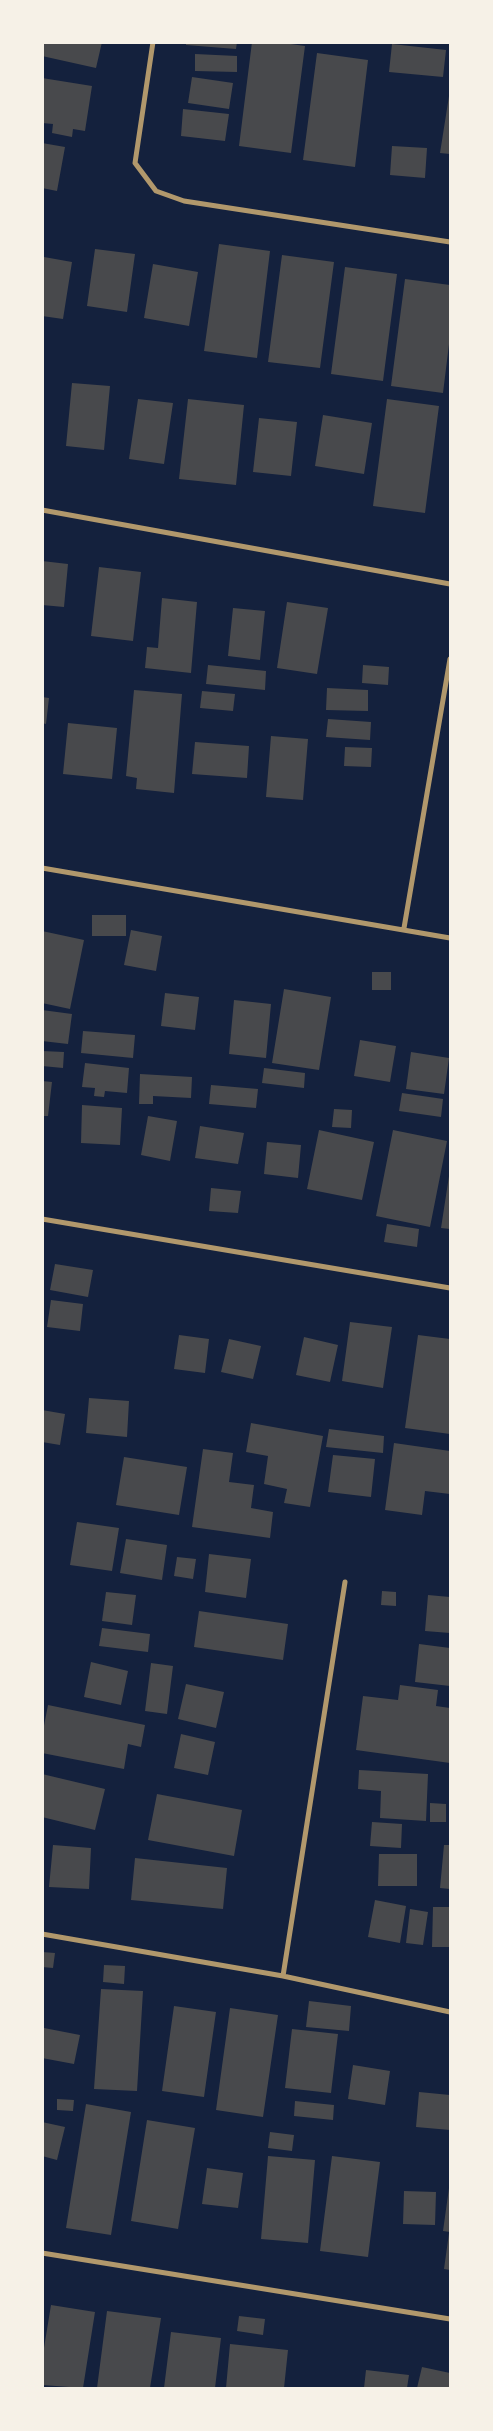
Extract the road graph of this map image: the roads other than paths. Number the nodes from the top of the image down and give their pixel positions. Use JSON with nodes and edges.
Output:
{"nodes":[{"id":1,"x":153,"y":42,"type":"edge"},
{"id":2,"x":450,"y":242,"type":"edge"},
{"id":3,"x":42,"y":510,"type":"edge"},
{"id":4,"x":450,"y":584,"type":"edge"},
{"id":5,"x":450,"y":659,"type":"edge"},
{"id":6,"x":42,"y":868,"type":"edge"},
{"id":7,"x":404,"y":928,"type":"junction"},
{"id":8,"x":450,"y":938,"type":"edge"},
{"id":9,"x":42,"y":1219,"type":"edge"},
{"id":10,"x":450,"y":1288,"type":"edge"},
{"id":11,"x":345,"y":1582,"type":"dead end"},
{"id":12,"x":42,"y":1934,"type":"edge"},
{"id":13,"x":283,"y":1976,"type":"junction"},
{"id":14,"x":450,"y":2012,"type":"edge"},
{"id":15,"x":42,"y":2253,"type":"edge"},
{"id":16,"x":450,"y":2318,"type":"edge"}],
"edges":[{"from":1,"to":2,"type":"street"},
{"from":3,"to":4,"type":"street"},
{"from":5,"to":7,"type":"street"},
{"from":6,"to":7,"type":"street"},
{"from":7,"to":8,"type":"street"},
{"from":9,"to":10,"type":"street"},
{"from":11,"to":13,"type":"street"},
{"from":12,"to":13,"type":"street"},
{"from":13,"to":14,"type":"street"},
{"from":15,"to":16,"type":"street"}]}
